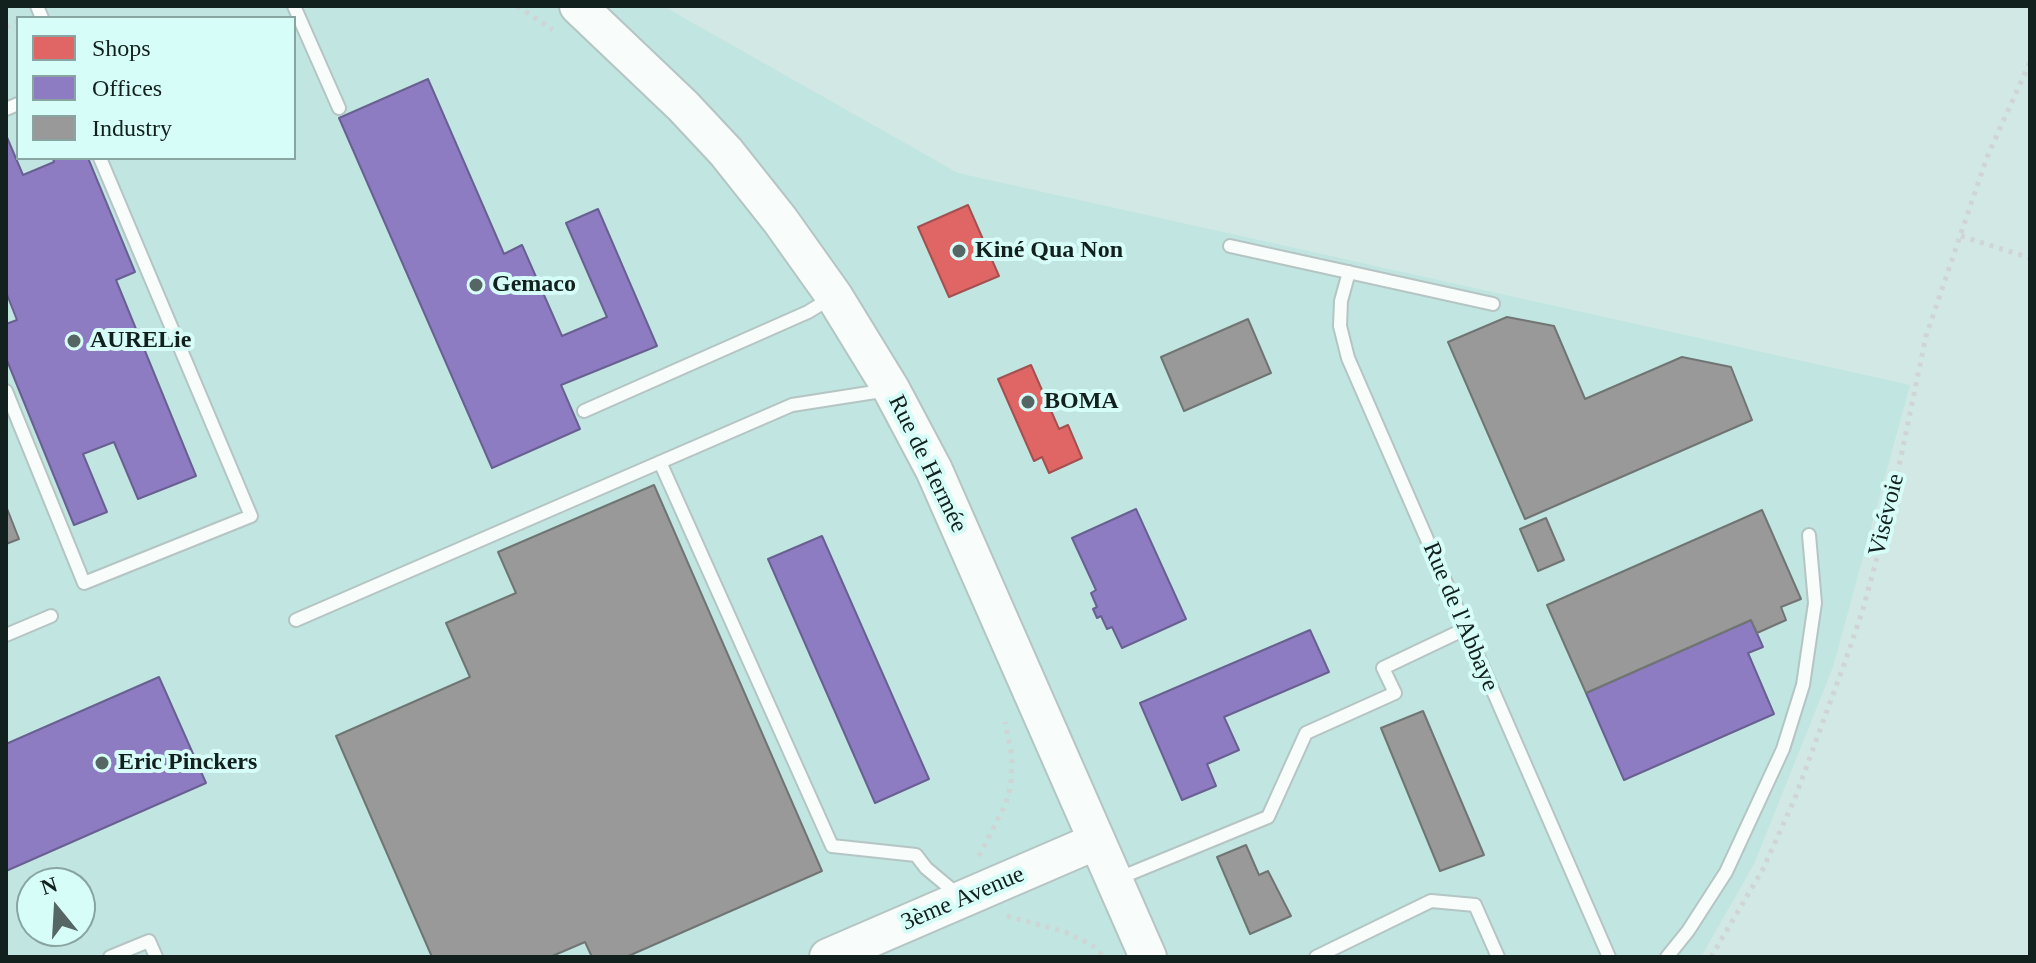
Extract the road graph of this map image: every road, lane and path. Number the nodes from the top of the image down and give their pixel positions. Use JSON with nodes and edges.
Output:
{"nodes":[{"id":1,"x":294,"y":6,"type":"edge"},
{"id":2,"x":517,"y":6,"type":"edge"},
{"id":3,"x":563,"y":15,"type":"edge"},
{"id":4,"x":2030,"y":62,"type":"edge"},
{"id":5,"x":339,"y":108,"type":"dead end"},
{"id":6,"x":101,"y":160,"type":"edge"},
{"id":7,"x":1961,"y":236,"type":"junction"},
{"id":8,"x":1230,"y":246,"type":"dead end"},
{"id":9,"x":2030,"y":258,"type":"edge"},
{"id":10,"x":1349,"y":272,"type":"junction"},
{"id":11,"x":834,"y":296,"type":"junction"},
{"id":12,"x":1493,"y":304,"type":"dead end"},
{"id":13,"x":891,"y":389,"type":"junction"},
{"id":14,"x":6,"y":391,"type":"edge"},
{"id":15,"x":584,"y":411,"type":"dead end"},
{"id":16,"x":660,"y":462,"type":"junction"},
{"id":17,"x":1809,"y":535,"type":"dead end"},
{"id":18,"x":51,"y":616,"type":"dead end"},
{"id":19,"x":296,"y":620,"type":"dead end"},
{"id":20,"x":1465,"y":629,"type":"junction"},
{"id":21,"x":6,"y":635,"type":"edge"},
{"id":22,"x":1003,"y":711,"type":"dead end"},
{"id":23,"x":1097,"y":841,"type":"junction"},
{"id":24,"x":1114,"y":881,"type":"junction"},
{"id":25,"x":976,"y":893,"type":"junction"},
{"id":26,"x":110,"y":957,"type":"edge"},
{"id":27,"x":156,"y":957,"type":"edge"},
{"id":28,"x":828,"y":957,"type":"edge"},
{"id":29,"x":1104,"y":957,"type":"edge"},
{"id":30,"x":1148,"y":957,"type":"edge"},
{"id":31,"x":1316,"y":957,"type":"edge"},
{"id":32,"x":1498,"y":957,"type":"edge"},
{"id":33,"x":1609,"y":957,"type":"edge"},
{"id":34,"x":1667,"y":957,"type":"edge"},
{"id":35,"x":1711,"y":957,"type":"edge"}],
"edges":[{"from":1,"to":5,"type":"lane"},
{"from":2,"to":3,"type":"path"},
{"from":3,"to":11,"type":"street","name":"Rue de Hermée"},
{"from":4,"to":7,"type":"path","name":"Visévoie"},
{"from":6,"to":14,"type":"lane"},
{"from":7,"to":9,"type":"path"},
{"from":7,"to":35,"type":"path","name":"Visévoie"},
{"from":8,"to":10,"type":"lane"},
{"from":10,"to":12,"type":"lane"},
{"from":10,"to":20,"type":"lane","name":"Rue de l'Abbaye"},
{"from":11,"to":13,"type":"street","name":"Rue de Hermée"},
{"from":11,"to":15,"type":"lane"},
{"from":13,"to":16,"type":"lane"},
{"from":13,"to":23,"type":"street","name":"Rue de Hermée"},
{"from":16,"to":19,"type":"lane"},
{"from":16,"to":25,"type":"lane"},
{"from":17,"to":34,"type":"lane"},
{"from":18,"to":21,"type":"lane"},
{"from":20,"to":24,"type":"lane"},
{"from":20,"to":33,"type":"lane","name":"Rue de l'Abbaye"},
{"from":22,"to":25,"type":"path"},
{"from":23,"to":24,"type":"street","name":"Rue de Hermée"},
{"from":23,"to":25,"type":"street","name":"3ème Avenue"},
{"from":24,"to":30,"type":"street","name":"Rue de Hermée"},
{"from":25,"to":28,"type":"street","name":"3ème Avenue"},
{"from":25,"to":29,"type":"path"},
{"from":26,"to":27,"type":"lane"},
{"from":31,"to":32,"type":"lane"}]}
